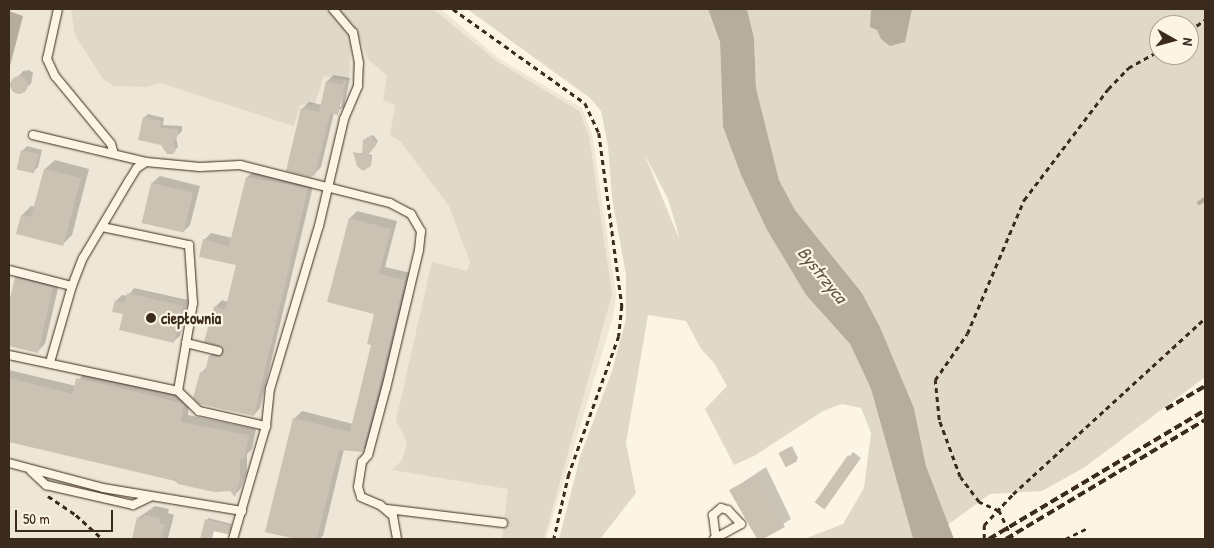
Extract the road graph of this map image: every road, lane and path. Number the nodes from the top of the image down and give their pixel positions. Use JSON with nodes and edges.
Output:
{"nodes":[{"id":1,"x":58,"y":9,"type":"edge"},
{"id":2,"x":333,"y":9,"type":"edge"},
{"id":3,"x":453,"y":9,"type":"edge"},
{"id":4,"x":1149,"y":56,"type":"edge"},
{"id":5,"x":33,"y":135,"type":"dead end"},
{"id":6,"x":114,"y":154,"type":"junction"},
{"id":7,"x":146,"y":162,"type":"junction"},
{"id":8,"x":329,"y":186,"type":"junction"},
{"id":9,"x":102,"y":227,"type":"junction"},
{"id":10,"x":9,"y":270,"type":"edge"},
{"id":11,"x":72,"y":286,"type":"junction"},
{"id":12,"x":1205,"y":318,"type":"edge"},
{"id":13,"x":186,"y":343,"type":"junction"},
{"id":14,"x":218,"y":351,"type":"dead end"},
{"id":15,"x":9,"y":355,"type":"edge"},
{"id":16,"x":50,"y":362,"type":"junction"},
{"id":17,"x":178,"y":391,"type":"junction"},
{"id":18,"x":266,"y":426,"type":"junction"},
{"id":19,"x":9,"y":463,"type":"edge"},
{"id":20,"x":30,"y":469,"type":"junction"},
{"id":21,"x":41,"y":480,"type":"junction"},
{"id":22,"x":150,"y":497,"type":"junction"},
{"id":23,"x":387,"y":509,"type":"junction"},
{"id":24,"x":242,"y":511,"type":"junction"},
{"id":25,"x":999,"y":512,"type":"junction"},
{"id":26,"x":503,"y":523,"type":"dead end"},
{"id":27,"x":1088,"y":528,"type":"dead end"},
{"id":28,"x":103,"y":539,"type":"edge"},
{"id":29,"x":233,"y":539,"type":"edge"},
{"id":30,"x":397,"y":539,"type":"edge"},
{"id":31,"x":554,"y":539,"type":"edge"},
{"id":32,"x":984,"y":539,"type":"edge"},
{"id":33,"x":1012,"y":539,"type":"edge"},
{"id":34,"x":1065,"y":539,"type":"edge"}],
"edges":[{"from":1,"to":6,"type":"lane"},
{"from":2,"to":8,"type":"lane"},
{"from":3,"to":31,"type":"path"},
{"from":4,"to":25,"type":"path"},
{"from":5,"to":6,"type":"lane"},
{"from":6,"to":7,"type":"lane"},
{"from":7,"to":8,"type":"lane"},
{"from":7,"to":9,"type":"lane"},
{"from":8,"to":18,"type":"lane"},
{"from":8,"to":23,"type":"lane"},
{"from":9,"to":11,"type":"lane"},
{"from":9,"to":13,"type":"lane"},
{"from":10,"to":11,"type":"lane"},
{"from":11,"to":16,"type":"lane"},
{"from":12,"to":25,"type":"path"},
{"from":13,"to":14,"type":"lane"},
{"from":13,"to":17,"type":"lane"},
{"from":15,"to":16,"type":"lane"},
{"from":16,"to":17,"type":"lane"},
{"from":17,"to":18,"type":"lane"},
{"from":18,"to":24,"type":"lane"},
{"from":19,"to":20,"type":"lane"},
{"from":20,"to":21,"type":"lane"},
{"from":20,"to":22,"type":"lane"},
{"from":21,"to":22,"type":"lane"},
{"from":21,"to":28,"type":"path"},
{"from":22,"to":24,"type":"lane"},
{"from":23,"to":26,"type":"lane"},
{"from":23,"to":30,"type":"lane"},
{"from":24,"to":29,"type":"lane"},
{"from":25,"to":32,"type":"path"},
{"from":25,"to":33,"type":"path"},
{"from":27,"to":34,"type":"path"}]}
